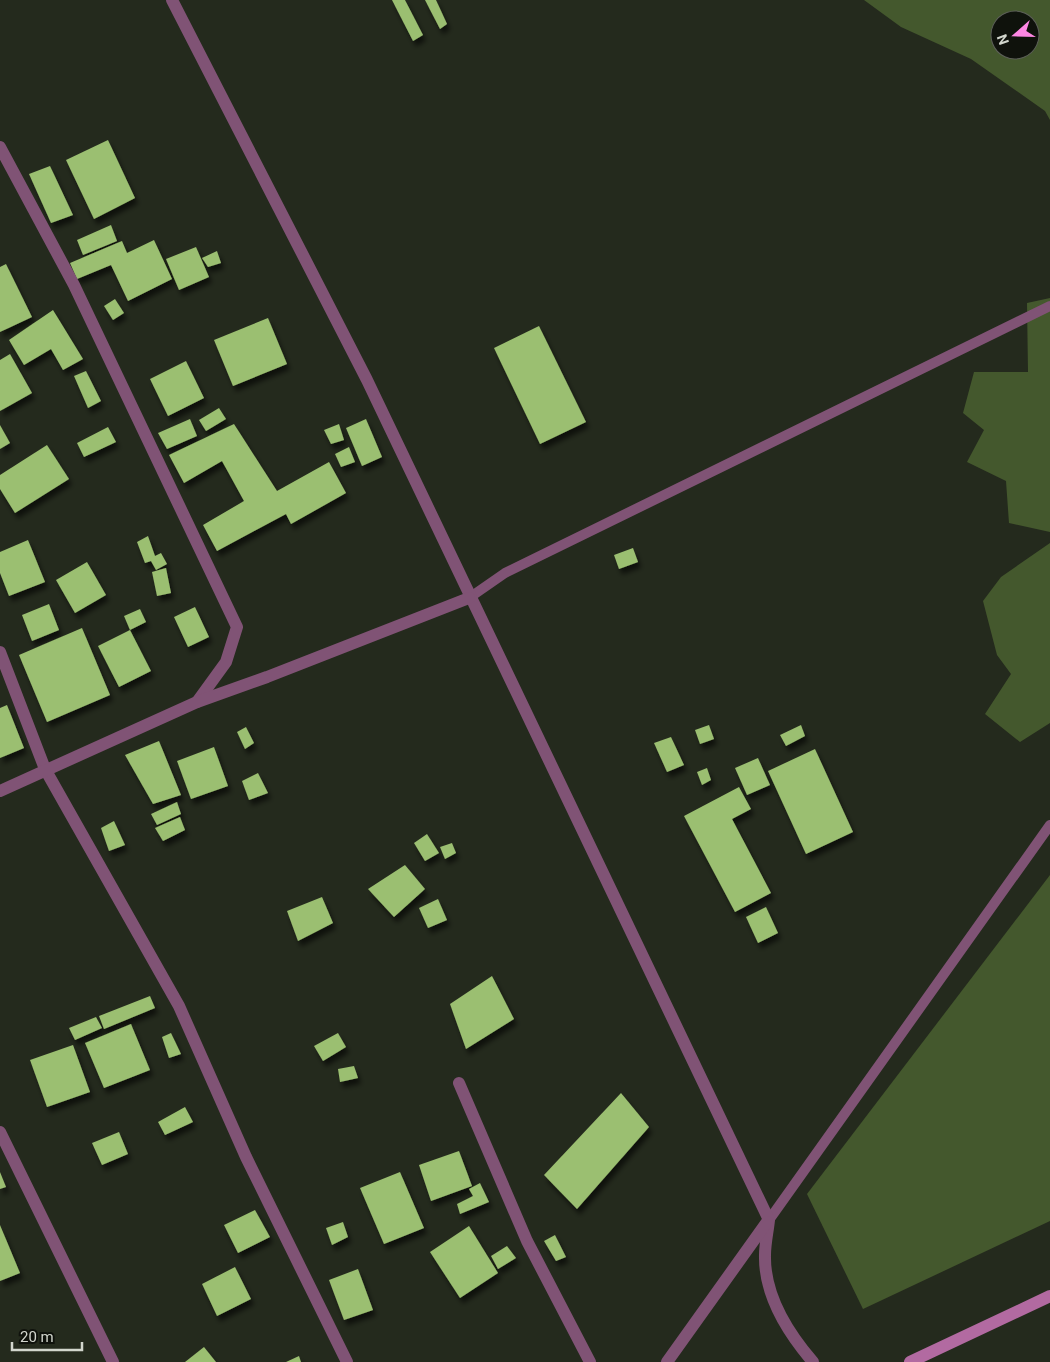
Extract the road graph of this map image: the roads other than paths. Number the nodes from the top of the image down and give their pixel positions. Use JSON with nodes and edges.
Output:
{"nodes":[{"id":1,"x":172,"y":0,"type":"edge"},
{"id":2,"x":0,"y":148,"type":"edge"},
{"id":3,"x":1050,"y":306,"type":"edge"},
{"id":4,"x":469,"y":598,"type":"junction"},
{"id":5,"x":0,"y":652,"type":"edge"},
{"id":6,"x":197,"y":702,"type":"junction"},
{"id":7,"x":45,"y":769,"type":"junction"},
{"id":8,"x":0,"y":791,"type":"edge"},
{"id":9,"x":1050,"y":825,"type":"edge"},
{"id":10,"x":459,"y":1083,"type":"dead end"},
{"id":11,"x":0,"y":1132,"type":"edge"},
{"id":12,"x":769,"y":1220,"type":"junction"},
{"id":13,"x":1050,"y":1296,"type":"edge"},
{"id":14,"x":113,"y":1362,"type":"edge"},
{"id":15,"x":348,"y":1362,"type":"edge"},
{"id":16,"x":590,"y":1362,"type":"edge"},
{"id":17,"x":667,"y":1362,"type":"edge"},
{"id":18,"x":813,"y":1362,"type":"edge"},
{"id":19,"x":910,"y":1362,"type":"edge"}],
"edges":[{"from":1,"to":4,"type":"street"},
{"from":2,"to":6,"type":"street"},
{"from":3,"to":4,"type":"lane"},
{"from":4,"to":6,"type":"street"},
{"from":4,"to":12,"type":"street"},
{"from":5,"to":7,"type":"street"},
{"from":6,"to":7,"type":"street"},
{"from":7,"to":8,"type":"street"},
{"from":7,"to":15,"type":"street"},
{"from":9,"to":12,"type":"lane"},
{"from":10,"to":16,"type":"street"},
{"from":11,"to":14,"type":"street"},
{"from":12,"to":17,"type":"street"},
{"from":12,"to":18,"type":"street"},
{"from":13,"to":19,"type":"main road"}]}
